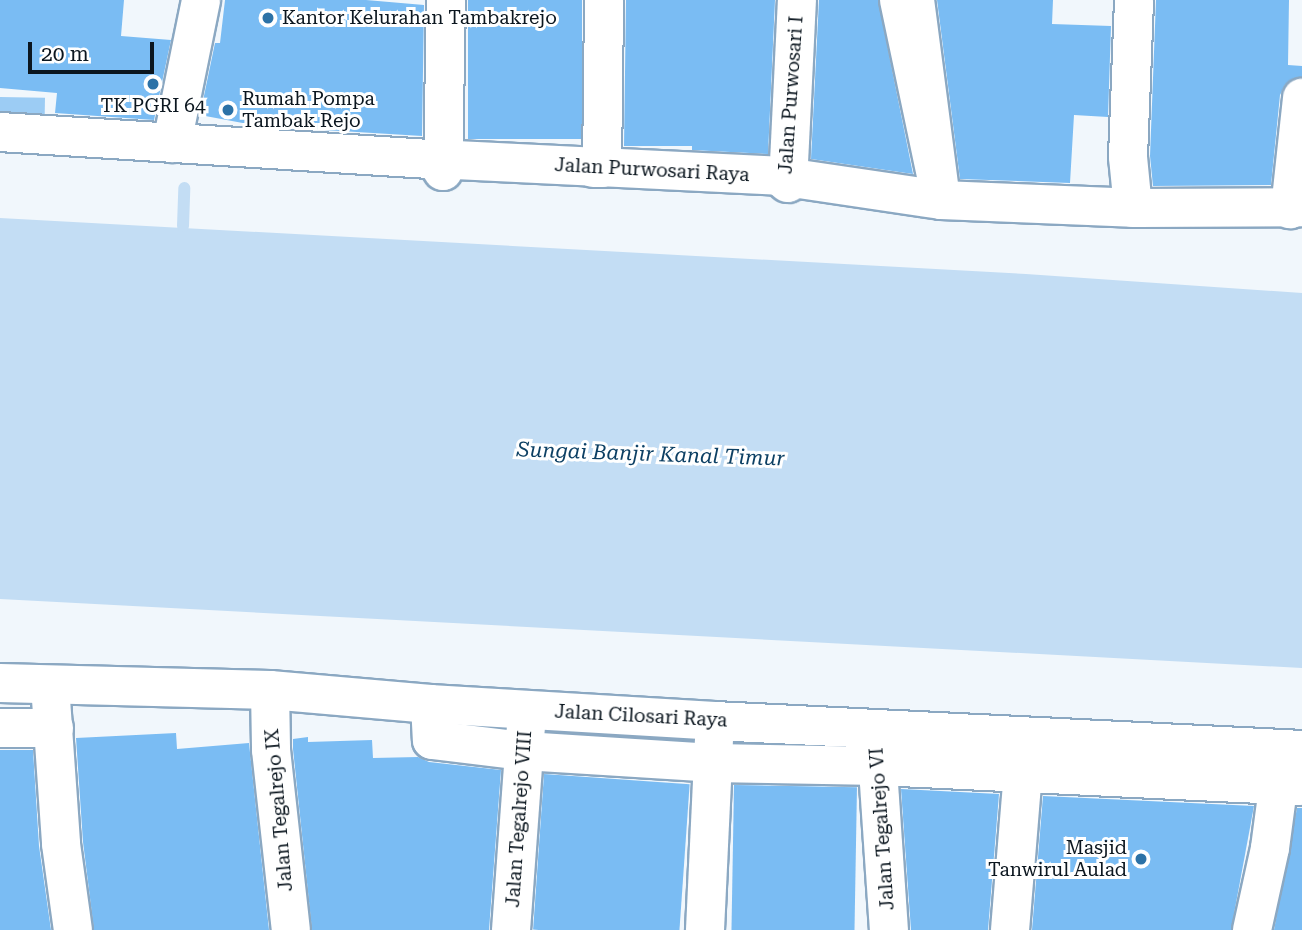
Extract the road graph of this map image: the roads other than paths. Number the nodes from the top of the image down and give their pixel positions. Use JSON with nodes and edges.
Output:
{"nodes":[{"id":1,"x":201,"y":0,"type":"edge"},
{"id":2,"x":446,"y":0,"type":"edge"},
{"id":3,"x":604,"y":0,"type":"edge"},
{"id":4,"x":797,"y":0,"type":"edge"},
{"id":5,"x":900,"y":0,"type":"edge"},
{"id":6,"x":917,"y":0,"type":"edge"},
{"id":7,"x":1134,"y":0,"type":"edge"},
{"id":8,"x":1302,"y":98,"type":"edge"},
{"id":9,"x":0,"y":132,"type":"edge"},
{"id":10,"x":172,"y":143,"type":"junction"},
{"id":11,"x":435,"y":159,"type":"junction"},
{"id":12,"x":593,"y":167,"type":"junction"},
{"id":13,"x":779,"y":176,"type":"junction"},
{"id":14,"x":941,"y":201,"type":"junction"},
{"id":15,"x":1292,"y":207,"type":"edge"},
{"id":16,"x":1133,"y":208,"type":"junction"},
{"id":17,"x":0,"y":683,"type":"edge"},
{"id":18,"x":50,"y":685,"type":"junction"},
{"id":19,"x":270,"y":690,"type":"junction"},
{"id":20,"x":430,"y":704,"type":"junction"},
{"id":21,"x":527,"y":709,"type":"junction"},
{"id":22,"x":714,"y":721,"type":"junction"},
{"id":23,"x":0,"y":728,"type":"edge"},
{"id":24,"x":54,"y":728,"type":"junction"},
{"id":25,"x":874,"y":728,"type":"junction"},
{"id":26,"x":524,"y":751,"type":"junction"},
{"id":27,"x":1024,"y":754,"type":"junction"},
{"id":28,"x":713,"y":763,"type":"junction"},
{"id":29,"x":879,"y":766,"type":"junction"},
{"id":30,"x":1292,"y":768,"type":"edge"},
{"id":31,"x":73,"y":930,"type":"edge"},
{"id":32,"x":291,"y":930,"type":"edge"},
{"id":33,"x":511,"y":930,"type":"edge"},
{"id":34,"x":705,"y":930,"type":"edge"},
{"id":35,"x":889,"y":930,"type":"edge"},
{"id":36,"x":1010,"y":930,"type":"edge"},
{"id":37,"x":1252,"y":930,"type":"edge"}],
"edges":[{"from":1,"to":10,"type":"street"},
{"from":2,"to":11,"type":"street"},
{"from":3,"to":12,"type":"street"},
{"from":4,"to":13,"type":"street","name":"Jalan Purwosari I"},
{"from":5,"to":14,"type":"street"},
{"from":6,"to":14,"type":"street"},
{"from":7,"to":16,"type":"street"},
{"from":8,"to":15,"type":"street"},
{"from":9,"to":10,"type":"street","name":"Jalan Purwosari Raya"},
{"from":10,"to":11,"type":"street","name":"Jalan Purwosari Raya"},
{"from":11,"to":12,"type":"street","name":"Jalan Purwosari Raya"},
{"from":12,"to":13,"type":"street","name":"Jalan Purwosari Raya"},
{"from":13,"to":14,"type":"street","name":"Jalan Purwosari Raya"},
{"from":14,"to":16,"type":"street","name":"Jalan Purwosari Raya"},
{"from":15,"to":16,"type":"street","name":"Jalan Purwosari Raya"},
{"from":17,"to":18,"type":"street","name":"Jalan Cilosari Raya"},
{"from":18,"to":19,"type":"street","name":"Jalan Cilosari Raya"},
{"from":18,"to":24,"type":"street"},
{"from":19,"to":20,"type":"street","name":"Jalan Cilosari Raya"},
{"from":19,"to":32,"type":"street","name":"Jalan Tegalrejo IX"},
{"from":20,"to":21,"type":"street","name":"Jalan Cilosari Raya"},
{"from":20,"to":26,"type":"street"},
{"from":21,"to":22,"type":"street","name":"Jalan Cilosari Raya"},
{"from":21,"to":26,"type":"street","name":"Jalan Tegalrejo VIII"},
{"from":22,"to":25,"type":"street","name":"Jalan Cilosari Raya"},
{"from":22,"to":28,"type":"street"},
{"from":23,"to":24,"type":"street"},
{"from":24,"to":31,"type":"street"},
{"from":25,"to":27,"type":"street","name":"Jalan Cilosari Raya"},
{"from":25,"to":29,"type":"street","name":"Jalan Tegalrejo VI"},
{"from":26,"to":28,"type":"street"},
{"from":26,"to":33,"type":"street","name":"Jalan Tegalrejo VIII"},
{"from":27,"to":29,"type":"street"},
{"from":27,"to":30,"type":"street","name":"Jalan Cilosari Raya"},
{"from":27,"to":36,"type":"street"},
{"from":28,"to":29,"type":"street"},
{"from":28,"to":34,"type":"street"},
{"from":29,"to":35,"type":"street","name":"Jalan Tegalrejo VI"},
{"from":30,"to":37,"type":"street"}]}
